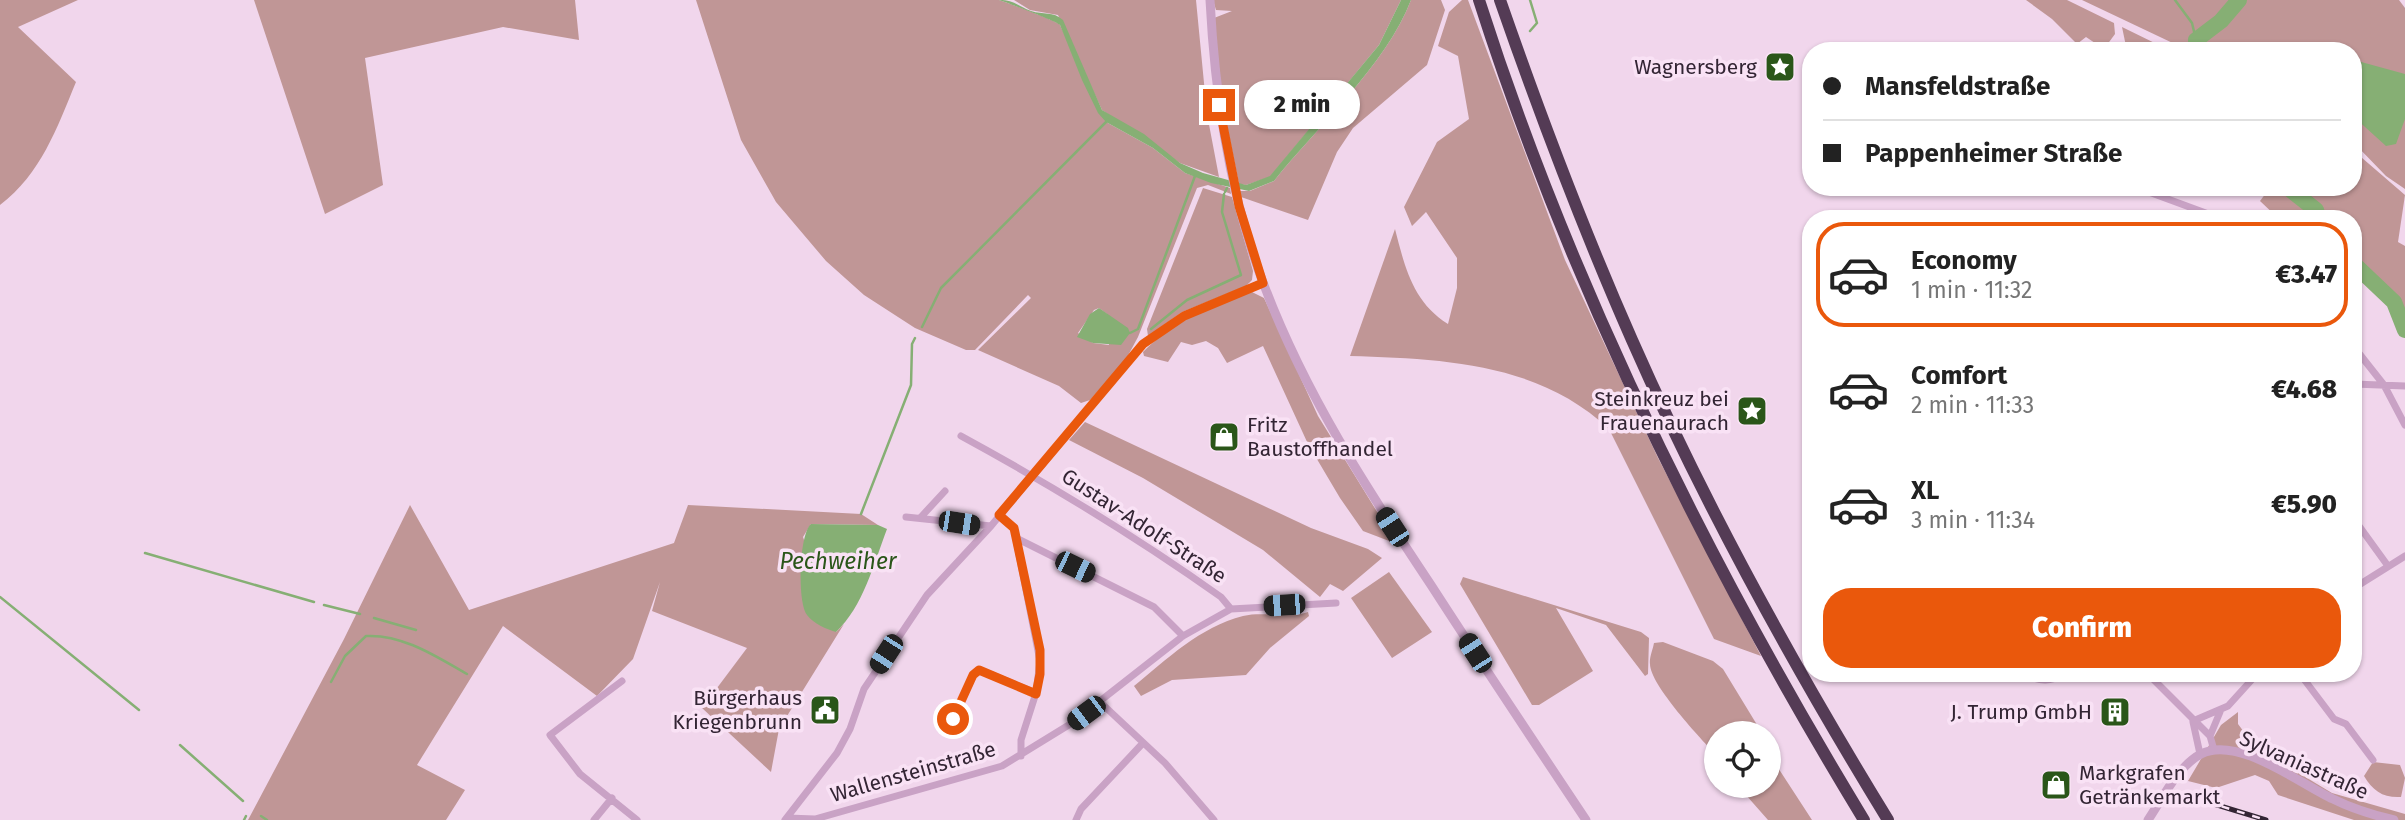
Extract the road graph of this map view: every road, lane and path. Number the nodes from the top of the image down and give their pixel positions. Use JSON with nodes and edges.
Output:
{"nodes":[{"id":1,"x":1210,"y":0,"type":"edge"},
{"id":2,"x":1500,"y":0,"type":"edge"},
{"id":3,"x":1480,"y":3,"type":"edge"},
{"id":4,"x":2160,"y":196,"type":"edge"},
{"id":5,"x":2198,"y":210,"type":"edge"},
{"id":6,"x":1263,"y":283,"type":"junction"},
{"id":7,"x":2362,"y":357,"type":"edge"},
{"id":8,"x":2362,"y":385,"type":"edge"},
{"id":9,"x":2384,"y":386,"type":"junction"},
{"id":10,"x":2405,"y":386,"type":"edge"},
{"id":11,"x":2405,"y":425,"type":"edge"},
{"id":12,"x":961,"y":436,"type":"dead end"},
{"id":13,"x":1032,"y":475,"type":"junction"},
{"id":14,"x":945,"y":491,"type":"dead end"},
{"id":15,"x":999,"y":515,"type":"junction"},
{"id":16,"x":906,"y":517,"type":"dead end"},
{"id":17,"x":921,"y":517,"type":"junction"},
{"id":18,"x":991,"y":526,"type":"junction"},
{"id":19,"x":2362,"y":530,"type":"edge"},
{"id":20,"x":1016,"y":538,"type":"junction"},
{"id":21,"x":2405,"y":556,"type":"edge"},
{"id":22,"x":2388,"y":566,"type":"junction"},
{"id":23,"x":2362,"y":583,"type":"edge"},
{"id":24,"x":1336,"y":603,"type":"dead end"},
{"id":25,"x":1231,"y":609,"type":"junction"},
{"id":26,"x":1183,"y":636,"type":"junction"},
{"id":27,"x":1802,"y":673,"type":"edge"},
{"id":28,"x":622,"y":681,"type":"dead end"},
{"id":29,"x":1807,"y":682,"type":"edge"},
{"id":30,"x":2156,"y":682,"type":"edge"},
{"id":31,"x":2248,"y":682,"type":"edge"},
{"id":32,"x":2306,"y":682,"type":"edge"},
{"id":33,"x":1036,"y":694,"type":"junction"},
{"id":34,"x":1100,"y":702,"type":"junction"},
{"id":35,"x":2220,"y":712,"type":"junction"},
{"id":36,"x":953,"y":719,"type":"dead end"},
{"id":37,"x":2193,"y":721,"type":"junction"},
{"id":38,"x":2210,"y":736,"type":"junction"},
{"id":39,"x":1143,"y":743,"type":"junction"},
{"id":40,"x":2214,"y":750,"type":"junction"},
{"id":41,"x":2200,"y":754,"type":"junction"},
{"id":42,"x":1021,"y":756,"type":"junction"},
{"id":43,"x":2373,"y":760,"type":"dead end"},
{"id":44,"x":612,"y":798,"type":"junction"},
{"id":45,"x":786,"y":819,"type":"edge"},
{"id":46,"x":594,"y":820,"type":"edge"},
{"id":47,"x":637,"y":820,"type":"edge"},
{"id":48,"x":1076,"y":820,"type":"edge"},
{"id":49,"x":1214,"y":820,"type":"edge"},
{"id":50,"x":1586,"y":820,"type":"edge"},
{"id":51,"x":1864,"y":820,"type":"edge"},
{"id":52,"x":1888,"y":820,"type":"edge"},
{"id":53,"x":2148,"y":820,"type":"edge"},
{"id":54,"x":2394,"y":820,"type":"edge"}],
"edges":[{"from":1,"to":6,"type":"street"},
{"from":2,"to":27,"type":"highway"},
{"from":3,"to":51,"type":"highway"},
{"from":4,"to":5,"type":"street"},
{"from":6,"to":13,"type":"street"},
{"from":6,"to":50,"type":"street"},
{"from":7,"to":9,"type":"street"},
{"from":8,"to":9,"type":"street"},
{"from":9,"to":10,"type":"street"},
{"from":9,"to":11,"type":"street"},
{"from":12,"to":13,"type":"street","name":"Gustav-Adolf-Straße"},
{"from":13,"to":15,"type":"street"},
{"from":13,"to":25,"type":"street","name":"Gustav-Adolf-Straße"},
{"from":14,"to":17,"type":"street"},
{"from":15,"to":18,"type":"street"},
{"from":15,"to":20,"type":"street"},
{"from":16,"to":17,"type":"street"},
{"from":17,"to":18,"type":"street"},
{"from":18,"to":45,"type":"street"},
{"from":19,"to":22,"type":"street"},
{"from":20,"to":26,"type":"street"},
{"from":20,"to":33,"type":"street"},
{"from":21,"to":22,"type":"street"},
{"from":22,"to":23,"type":"street"},
{"from":24,"to":25,"type":"street","name":"Wallensteinstraße"},
{"from":25,"to":26,"type":"street","name":"Wallensteinstraße"},
{"from":26,"to":34,"type":"street","name":"Wallensteinstraße"},
{"from":28,"to":44,"type":"street"},
{"from":29,"to":52,"type":"highway"},
{"from":30,"to":37,"type":"street"},
{"from":31,"to":35,"type":"street"},
{"from":32,"to":43,"type":"street"},
{"from":33,"to":36,"type":"street"},
{"from":33,"to":42,"type":"street"},
{"from":34,"to":39,"type":"street"},
{"from":34,"to":42,"type":"street","name":"Wallensteinstraße"},
{"from":35,"to":37,"type":"street"},
{"from":35,"to":38,"type":"street"},
{"from":37,"to":38,"type":"street"},
{"from":37,"to":41,"type":"street"},
{"from":38,"to":40,"type":"street"},
{"from":39,"to":48,"type":"street"},
{"from":39,"to":49,"type":"street"},
{"from":40,"to":41,"type":"street","name":"Sylvaniastraße"},
{"from":40,"to":54,"type":"street","name":"Sylvaniastraße"},
{"from":41,"to":53,"type":"street"},
{"from":42,"to":45,"type":"street","name":"Wallensteinstraße"},
{"from":44,"to":46,"type":"street"},
{"from":44,"to":47,"type":"street"}]}
